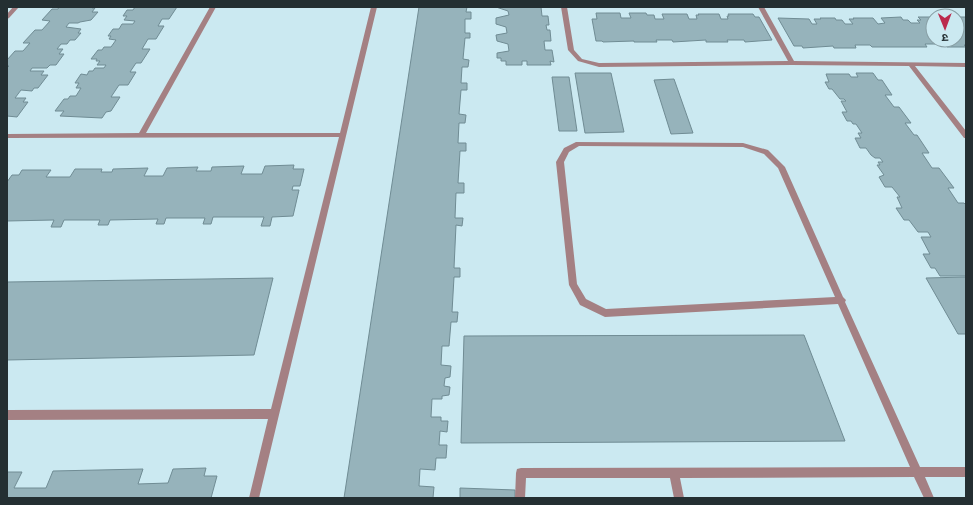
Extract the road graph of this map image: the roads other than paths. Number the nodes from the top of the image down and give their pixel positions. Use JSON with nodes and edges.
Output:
{"nodes":[{"id":1,"x":16,"y":7,"type":"edge"},
{"id":2,"x":213,"y":7,"type":"edge"},
{"id":3,"x":374,"y":7,"type":"edge"},
{"id":4,"x":564,"y":7,"type":"edge"},
{"id":5,"x":761,"y":7,"type":"edge"},
{"id":6,"x":7,"y":17,"type":"edge"},
{"id":7,"x":792,"y":63,"type":"junction"},
{"id":8,"x":910,"y":64,"type":"junction"},
{"id":9,"x":966,"y":65,"type":"edge"},
{"id":10,"x":343,"y":135,"type":"junction"},
{"id":11,"x":7,"y":136,"type":"edge"},
{"id":12,"x":141,"y":136,"type":"junction"},
{"id":13,"x":966,"y":136,"type":"edge"},
{"id":14,"x":842,"y":300,"type":"junction"},
{"id":15,"x":275,"y":414,"type":"junction"},
{"id":16,"x":7,"y":415,"type":"edge"},
{"id":17,"x":917,"y":471,"type":"junction"},
{"id":18,"x":966,"y":472,"type":"edge"},
{"id":19,"x":674,"y":473,"type":"junction"},
{"id":20,"x":254,"y":498,"type":"edge"},
{"id":21,"x":520,"y":498,"type":"edge"},
{"id":22,"x":679,"y":498,"type":"edge"},
{"id":23,"x":929,"y":498,"type":"edge"}],
"edges":[{"from":1,"to":6,"type":"street"},
{"from":2,"to":12,"type":"street"},
{"from":3,"to":10,"type":"street"},
{"from":4,"to":7,"type":"street"},
{"from":5,"to":7,"type":"street"},
{"from":7,"to":8,"type":"street"},
{"from":8,"to":9,"type":"street"},
{"from":8,"to":13,"type":"street"},
{"from":10,"to":12,"type":"street"},
{"from":10,"to":15,"type":"street"},
{"from":11,"to":12,"type":"street"},
{"from":14,"to":14,"type":"street"},
{"from":14,"to":17,"type":"street"},
{"from":15,"to":16,"type":"street"},
{"from":15,"to":20,"type":"street"},
{"from":17,"to":18,"type":"street"},
{"from":17,"to":19,"type":"street"},
{"from":17,"to":23,"type":"street"},
{"from":19,"to":21,"type":"street"},
{"from":19,"to":22,"type":"street"}]}
